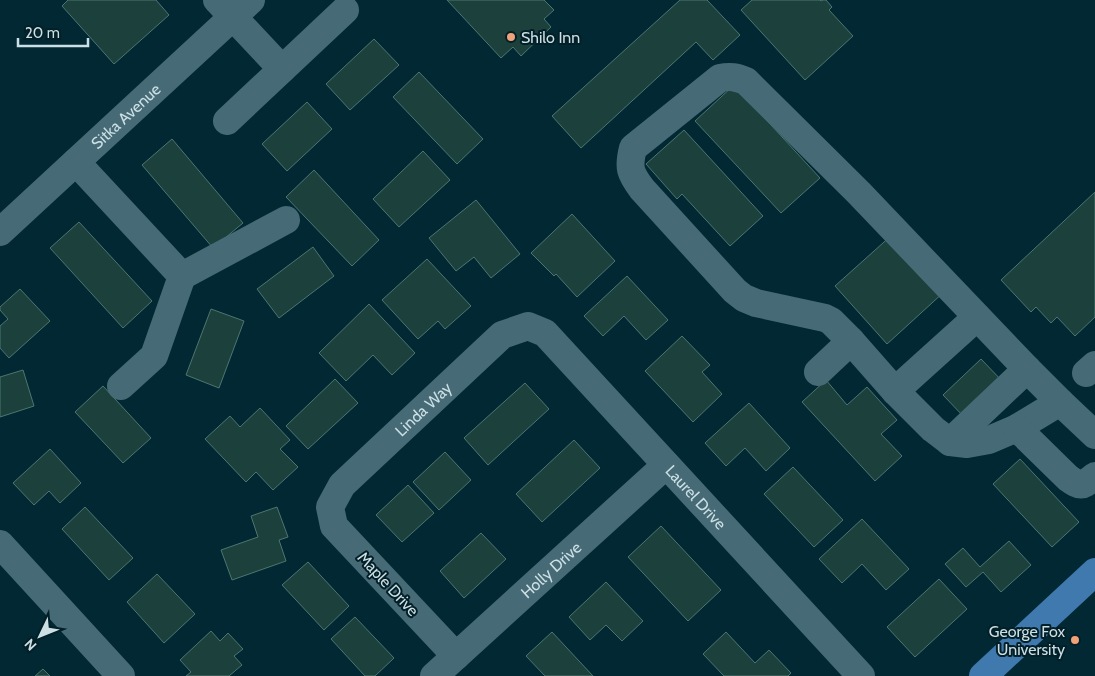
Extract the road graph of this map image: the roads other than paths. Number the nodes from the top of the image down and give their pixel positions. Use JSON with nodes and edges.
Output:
{"nodes":[{"id":1,"x":234,"y":6,"type":"edge"},
{"id":2,"x":345,"y":10,"type":"dead end"},
{"id":3,"x":282,"y":69,"type":"junction"},
{"id":4,"x":227,"y":121,"type":"dead end"},
{"id":5,"x":76,"y":162,"type":"junction"},
{"id":6,"x":286,"y":220,"type":"dead end"},
{"id":7,"x":0,"y":232,"type":"edge"},
{"id":8,"x":182,"y":276,"type":"junction"},
{"id":9,"x":977,"y":317,"type":"junction"},
{"id":10,"x":528,"y":326,"type":"joint"},
{"id":11,"x":850,"y":341,"type":"junction"},
{"id":12,"x":1027,"y":369,"type":"junction"},
{"id":13,"x":818,"y":372,"type":"dead end"},
{"id":14,"x":122,"y":386,"type":"dead end"},
{"id":15,"x":895,"y":391,"type":"junction"},
{"id":16,"x":1060,"y":402,"type":"junction"},
{"id":17,"x":1017,"y":428,"type":"junction"},
{"id":18,"x":1095,"y":435,"type":"edge"},
{"id":19,"x":950,"y":442,"type":"junction"},
{"id":20,"x":666,"y":465,"type":"junction"},
{"id":21,"x":1095,"y":476,"type":"edge"},
{"id":22,"x":330,"y":507,"type":"joint"},
{"id":23,"x":0,"y":544,"type":"edge"},
{"id":24,"x":1095,"y":572,"type":"edge"},
{"id":25,"x":456,"y":656,"type":"junction"},
{"id":26,"x":121,"y":676,"type":"edge"},
{"id":27,"x":434,"y":676,"type":"edge"},
{"id":28,"x":860,"y":676,"type":"edge"},
{"id":29,"x":983,"y":676,"type":"edge"}],
"edges":[{"from":1,"to":3,"type":"street"},
{"from":1,"to":5,"type":"street","name":"Sitka Avenue"},
{"from":2,"to":3,"type":"street"},
{"from":3,"to":4,"type":"street"},
{"from":5,"to":7,"type":"street","name":"Sitka Avenue"},
{"from":5,"to":8,"type":"street"},
{"from":6,"to":8,"type":"street"},
{"from":8,"to":14,"type":"street"},
{"from":9,"to":11,"type":"street"},
{"from":9,"to":12,"type":"street"},
{"from":9,"to":15,"type":"street"},
{"from":10,"to":20,"type":"street","name":"Laurel Drive"},
{"from":10,"to":22,"type":"street","name":"Linda Way"},
{"from":11,"to":13,"type":"street"},
{"from":11,"to":15,"type":"street"},
{"from":12,"to":16,"type":"street"},
{"from":12,"to":19,"type":"street"},
{"from":15,"to":19,"type":"street"},
{"from":16,"to":17,"type":"street"},
{"from":16,"to":18,"type":"street"},
{"from":17,"to":19,"type":"street"},
{"from":17,"to":21,"type":"street"},
{"from":20,"to":25,"type":"street","name":"Holly Drive"},
{"from":20,"to":28,"type":"street","name":"Laurel Drive"},
{"from":22,"to":25,"type":"street","name":"Maple Drive"},
{"from":23,"to":26,"type":"street"},
{"from":24,"to":29,"type":"main road"},
{"from":25,"to":27,"type":"street","name":"Holly Drive"}]}
